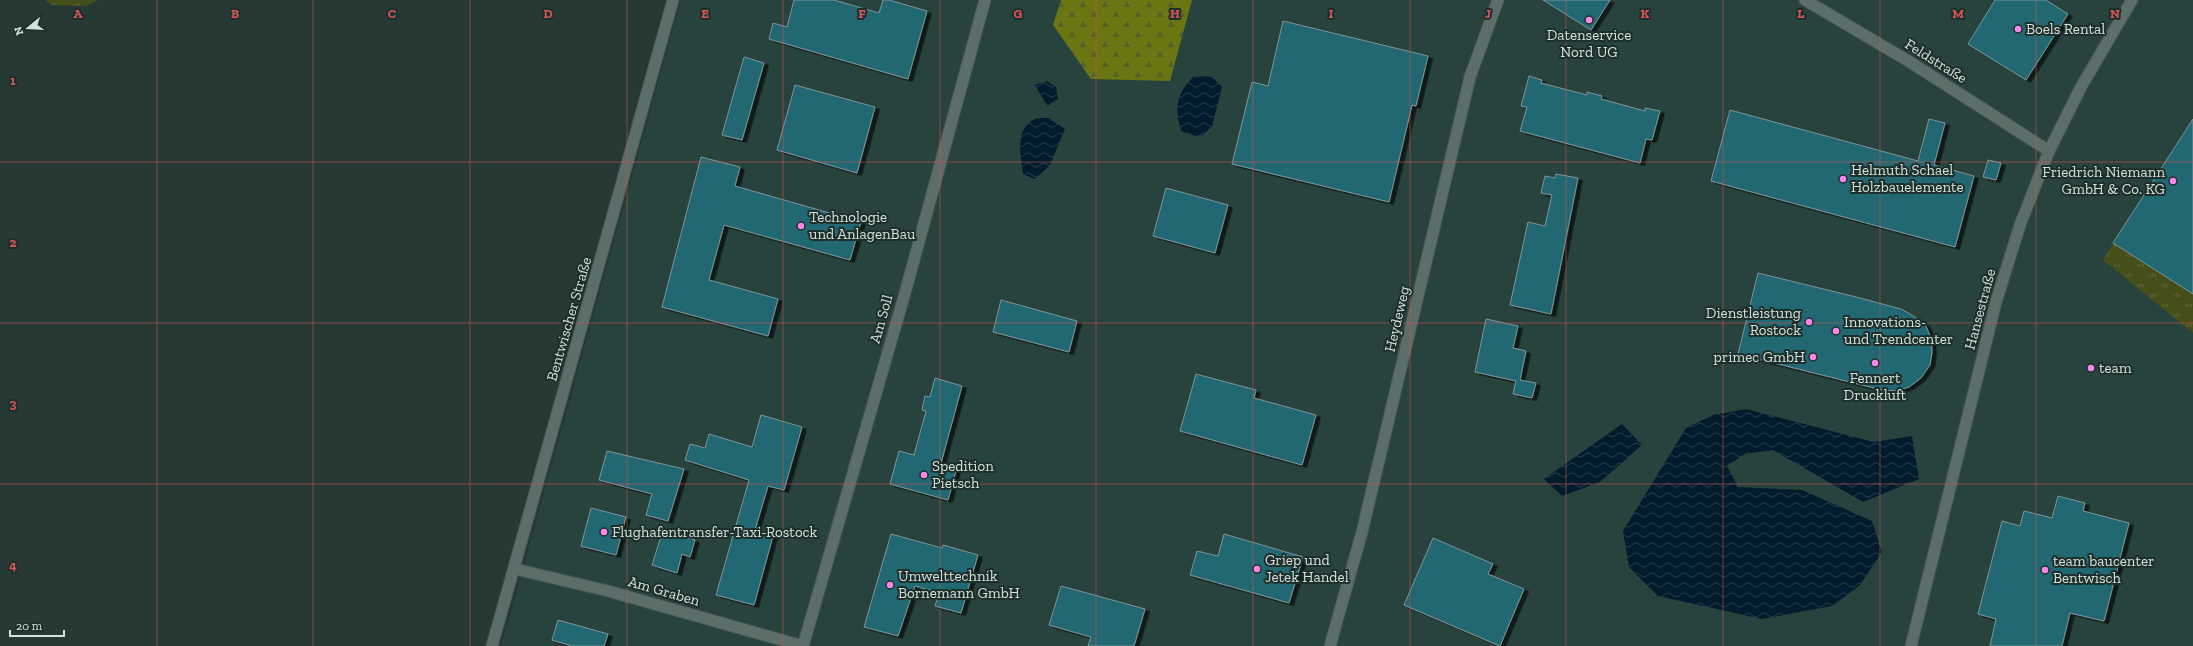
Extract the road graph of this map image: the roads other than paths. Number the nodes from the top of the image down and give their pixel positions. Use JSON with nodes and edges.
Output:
{"nodes":[{"id":1,"x":673,"y":0,"type":"edge"},
{"id":2,"x":985,"y":0,"type":"edge"},
{"id":3,"x":1498,"y":0,"type":"edge"},
{"id":4,"x":1805,"y":0,"type":"edge"},
{"id":5,"x":2132,"y":0,"type":"edge"},
{"id":6,"x":2049,"y":151,"type":"junction"},
{"id":7,"x":515,"y":569,"type":"junction"},
{"id":8,"x":492,"y":646,"type":"edge"},
{"id":9,"x":803,"y":646,"type":"edge"},
{"id":10,"x":1330,"y":646,"type":"edge"},
{"id":11,"x":1911,"y":646,"type":"edge"}],
"edges":[{"from":1,"to":7,"type":"street","name":"Bentwischer Straße"},
{"from":2,"to":9,"type":"street","name":"Am Soll"},
{"from":3,"to":10,"type":"street","name":"Heydeweg"},
{"from":4,"to":6,"type":"street","name":"Feldstraße"},
{"from":5,"to":6,"type":"street","name":"Hansestraße"},
{"from":6,"to":11,"type":"street","name":"Hansestraße"},
{"from":7,"to":8,"type":"street","name":"Bentwischer Straße"},
{"from":7,"to":9,"type":"street","name":"Am Graben"}]}
